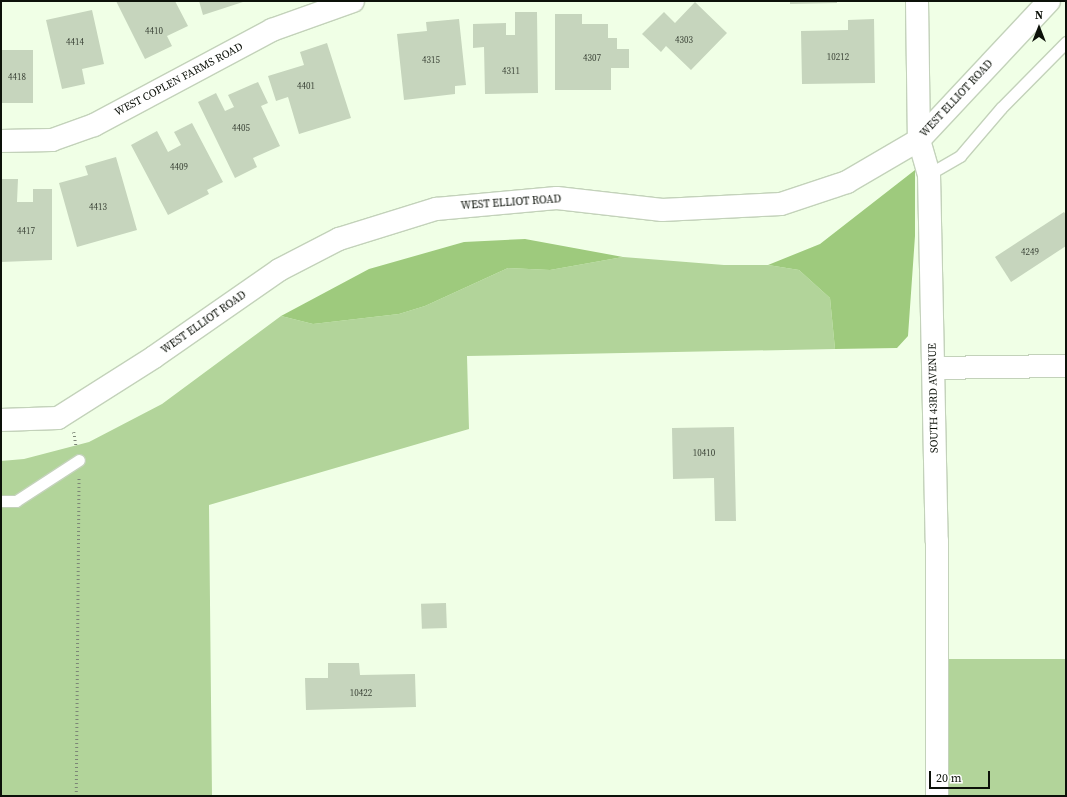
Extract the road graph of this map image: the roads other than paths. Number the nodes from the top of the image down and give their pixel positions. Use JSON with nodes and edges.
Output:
{"nodes":[{"id":1,"x":353,"y":1,"type":"edge"},
{"id":2,"x":917,"y":1,"type":"edge"},
{"id":3,"x":1049,"y":1,"type":"edge"},
{"id":4,"x":1066,"y":42,"type":"edge"},
{"id":5,"x":1,"y":140,"type":"edge"},
{"id":6,"x":919,"y":140,"type":"junction"},
{"id":7,"x":929,"y":174,"type":"junction"},
{"id":8,"x":1066,"y":366,"type":"edge"},
{"id":9,"x":934,"y":368,"type":"junction"},
{"id":10,"x":1,"y":420,"type":"edge"},
{"id":11,"x":79,"y":460,"type":"road end"},
{"id":12,"x":1,"y":501,"type":"edge"},
{"id":13,"x":937,"y":796,"type":"edge"}],
"edges":[{"from":1,"to":5,"type":"street","name":"WEST COPLEN FARMS ROAD"},
{"from":2,"to":6,"type":"street","name":"SOUTH 43RD AVENUE"},
{"from":3,"to":6,"type":"street","name":"WEST ELLIOT ROAD"},
{"from":4,"to":7,"type":"lane"},
{"from":6,"to":7,"type":"street","name":"SOUTH 43RD AVENUE"},
{"from":6,"to":10,"type":"street","name":"WEST ELLIOT ROAD"},
{"from":7,"to":9,"type":"street","name":"SOUTH 43RD AVENUE"},
{"from":8,"to":9,"type":"street"},
{"from":9,"to":13,"type":"street","name":"SOUTH 43RD AVENUE"},
{"from":11,"to":12,"type":"lane"}]}
